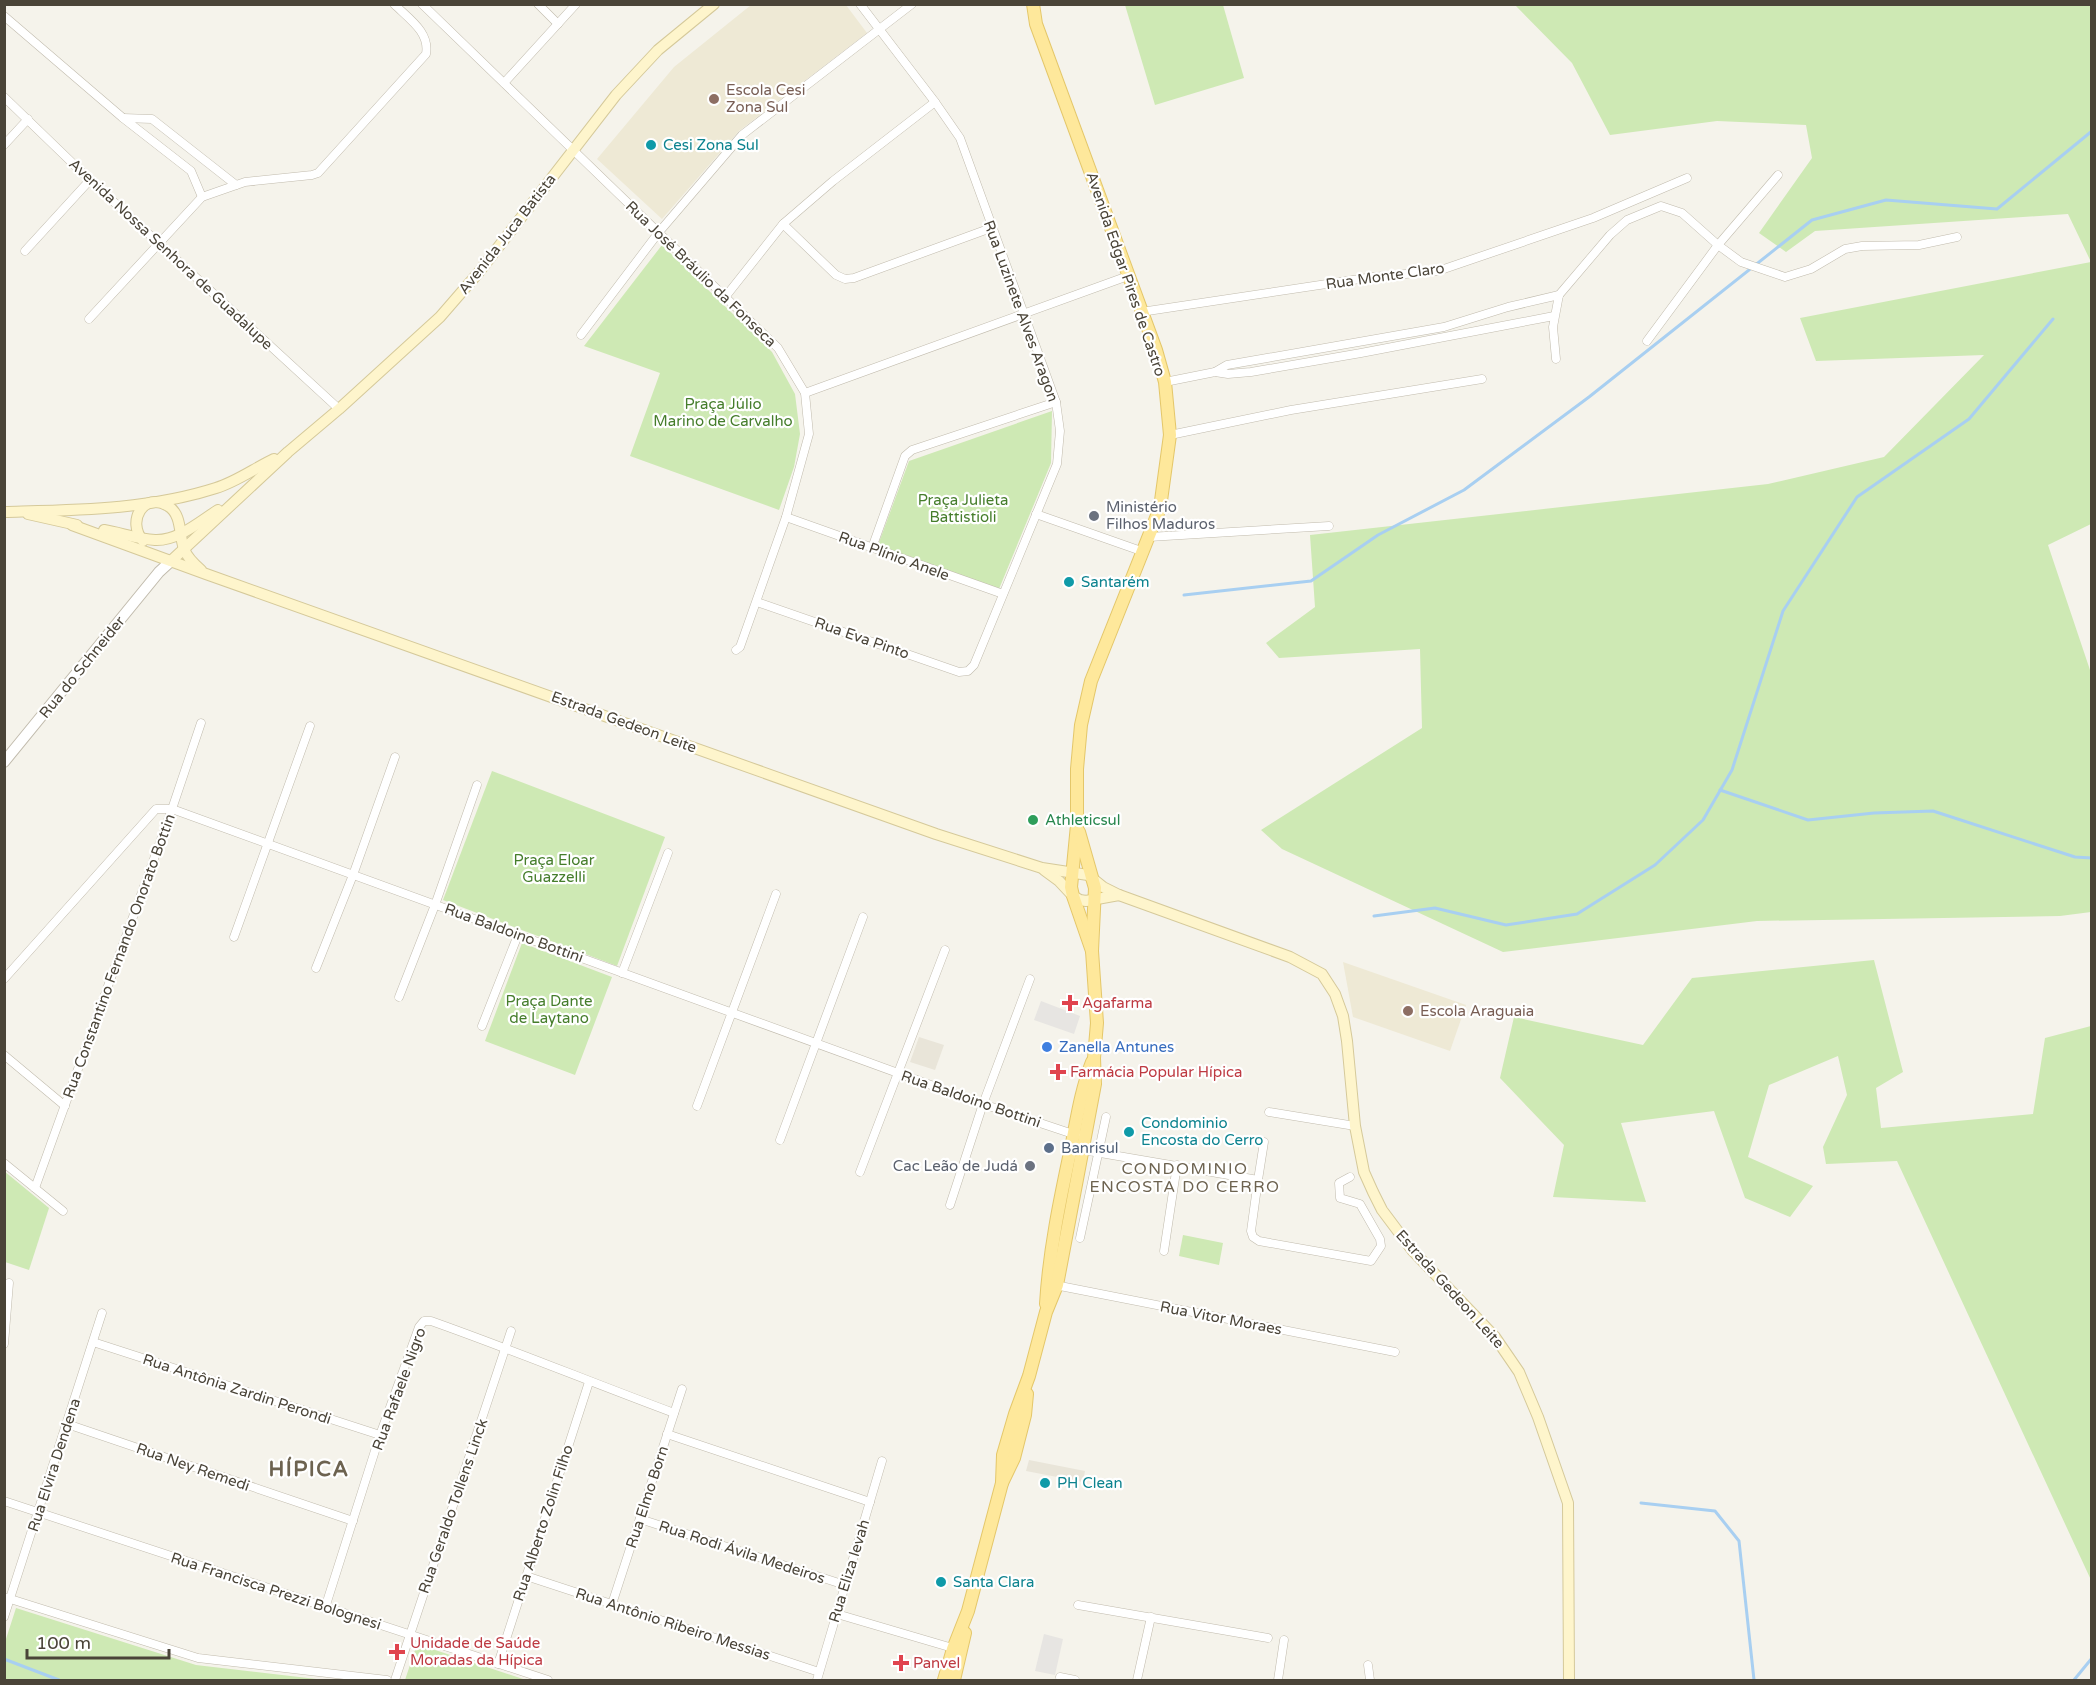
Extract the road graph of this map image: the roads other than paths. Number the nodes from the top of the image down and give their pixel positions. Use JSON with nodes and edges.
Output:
{"nodes":[{"id":1,"x":394,"y":4,"type":"edge"},
{"id":2,"x":422,"y":4,"type":"edge"},
{"id":3,"x":538,"y":4,"type":"edge"},
{"id":4,"x":576,"y":4,"type":"edge"},
{"id":5,"x":714,"y":4,"type":"edge"},
{"id":6,"x":860,"y":4,"type":"edge"},
{"id":7,"x":912,"y":4,"type":"edge"},
{"id":8,"x":1033,"y":4,"type":"edge"},
{"id":9,"x":4,"y":16,"type":"edge"},
{"id":10,"x":558,"y":24,"type":"junction"},
{"id":11,"x":879,"y":29,"type":"junction"},
{"id":12,"x":504,"y":83,"type":"junction"},
{"id":13,"x":4,"y":97,"type":"edge"},
{"id":14,"x":935,"y":102,"type":"junction"},
{"id":15,"x":123,"y":118,"type":"junction"},
{"id":16,"x":28,"y":119,"type":"junction"},
{"id":17,"x":4,"y":145,"type":"edge"},
{"id":18,"x":573,"y":150,"type":"junction"},
{"id":19,"x":1778,"y":175,"type":"dead end"},
{"id":20,"x":1687,"y":178,"type":"dead end"},
{"id":21,"x":90,"y":180,"type":"junction"},
{"id":22,"x":236,"y":185,"type":"junction"},
{"id":23,"x":202,"y":197,"type":"junction"},
{"id":24,"x":783,"y":224,"type":"junction"},
{"id":25,"x":991,"y":228,"type":"junction"},
{"id":26,"x":659,"y":232,"type":"junction"},
{"id":27,"x":1957,"y":237,"type":"dead end"},
{"id":28,"x":159,"y":244,"type":"junction"},
{"id":29,"x":1718,"y":245,"type":"junction"},
{"id":30,"x":25,"y":250,"type":"dead end"},
{"id":31,"x":1128,"y":276,"type":"junction"},
{"id":32,"x":1559,"y":295,"type":"junction"},
{"id":33,"x":726,"y":296,"type":"junction"},
{"id":34,"x":1141,"y":312,"type":"junction"},
{"id":35,"x":1023,"y":315,"type":"junction"},
{"id":36,"x":1554,"y":316,"type":"junction"},
{"id":37,"x":89,"y":319,"type":"dead end"},
{"id":38,"x":581,"y":335,"type":"dead end"},
{"id":39,"x":1360,"y":341,"type":"junction"},
{"id":40,"x":1647,"y":341,"type":"dead end"},
{"id":41,"x":1361,"y":353,"type":"junction"},
{"id":42,"x":1556,"y":359,"type":"dead end"},
{"id":43,"x":1215,"y":372,"type":"junction"},
{"id":44,"x":1482,"y":379,"type":"dead end"},
{"id":45,"x":1164,"y":382,"type":"junction"},
{"id":46,"x":805,"y":393,"type":"junction"},
{"id":47,"x":1056,"y":402,"type":"junction"},
{"id":48,"x":339,"y":409,"type":"junction"},
{"id":49,"x":1170,"y":435,"type":"junction"},
{"id":50,"x":288,"y":452,"type":"junction"},
{"id":51,"x":238,"y":498,"type":"junction"},
{"id":52,"x":154,"y":502,"type":"junction"},
{"id":53,"x":10,"y":512,"type":"edge"},
{"id":54,"x":1036,"y":514,"type":"junction"},
{"id":55,"x":786,"y":517,"type":"junction"},
{"id":56,"x":72,"y":525,"type":"junction"},
{"id":57,"x":1329,"y":526,"type":"dead end"},
{"id":58,"x":180,"y":534,"type":"junction"},
{"id":59,"x":140,"y":537,"type":"junction"},
{"id":60,"x":1149,"y":537,"type":"junction"},
{"id":61,"x":872,"y":548,"type":"junction"},
{"id":62,"x":184,"y":549,"type":"junction"},
{"id":63,"x":1144,"y":552,"type":"junction"},
{"id":64,"x":155,"y":555,"type":"junction"},
{"id":65,"x":171,"y":561,"type":"junction"},
{"id":66,"x":159,"y":572,"type":"junction"},
{"id":67,"x":206,"y":574,"type":"junction"},
{"id":68,"x":1003,"y":594,"type":"junction"},
{"id":69,"x":757,"y":602,"type":"junction"},
{"id":70,"x":736,"y":650,"type":"dead end"},
{"id":71,"x":968,"y":671,"type":"joint"},
{"id":72,"x":201,"y":723,"type":"dead end"},
{"id":73,"x":310,"y":726,"type":"dead end"},
{"id":74,"x":395,"y":757,"type":"dead end"},
{"id":75,"x":4,"y":762,"type":"edge"},
{"id":76,"x":477,"y":785,"type":"dead end"},
{"id":77,"x":172,"y":809,"type":"junction"},
{"id":78,"x":1077,"y":825,"type":"junction"},
{"id":79,"x":268,"y":844,"type":"junction"},
{"id":80,"x":668,"y":853,"type":"dead end"},
{"id":81,"x":1042,"y":868,"type":"junction"},
{"id":82,"x":1073,"y":874,"type":"junction"},
{"id":83,"x":352,"y":875,"type":"junction"},
{"id":84,"x":1093,"y":879,"type":"junction"},
{"id":85,"x":776,"y":894,"type":"dead end"},
{"id":86,"x":1119,"y":895,"type":"junction"},
{"id":87,"x":1073,"y":896,"type":"junction"},
{"id":88,"x":1095,"y":900,"type":"junction"},
{"id":89,"x":435,"y":905,"type":"junction"},
{"id":90,"x":863,"y":917,"type":"dead end"},
{"id":91,"x":518,"y":935,"type":"junction"},
{"id":92,"x":234,"y":937,"type":"dead end"},
{"id":93,"x":945,"y":950,"type":"dead end"},
{"id":94,"x":1092,"y":951,"type":"junction"},
{"id":95,"x":316,"y":968,"type":"dead end"},
{"id":96,"x":622,"y":973,"type":"junction"},
{"id":97,"x":4,"y":979,"type":"edge"},
{"id":98,"x":1030,"y":979,"type":"dead end"},
{"id":99,"x":399,"y":997,"type":"dead end"},
{"id":100,"x":731,"y":1013,"type":"junction"},
{"id":101,"x":482,"y":1026,"type":"dead end"},
{"id":102,"x":814,"y":1043,"type":"junction"},
{"id":103,"x":4,"y":1055,"type":"edge"},
{"id":104,"x":898,"y":1073,"type":"junction"},
{"id":105,"x":983,"y":1104,"type":"junction"},
{"id":106,"x":65,"y":1106,"type":"junction"},
{"id":107,"x":697,"y":1106,"type":"dead end"},
{"id":108,"x":1269,"y":1112,"type":"dead end"},
{"id":109,"x":1106,"y":1117,"type":"dead end"},
{"id":110,"x":1355,"y":1126,"type":"junction"},
{"id":111,"x":780,"y":1140,"type":"dead end"},
{"id":112,"x":1080,"y":1141,"type":"junction"},
{"id":113,"x":1264,"y":1142,"type":"dead end"},
{"id":114,"x":1099,"y":1153,"type":"junction"},
{"id":115,"x":4,"y":1163,"type":"edge"},
{"id":116,"x":1177,"y":1165,"type":"junction"},
{"id":117,"x":860,"y":1172,"type":"dead end"},
{"id":118,"x":1350,"y":1177,"type":"dead end"},
{"id":119,"x":1258,"y":1180,"type":"junction"},
{"id":120,"x":35,"y":1188,"type":"junction"},
{"id":121,"x":950,"y":1204,"type":"dead end"},
{"id":122,"x":63,"y":1211,"type":"dead end"},
{"id":123,"x":1080,"y":1238,"type":"dead end"},
{"id":124,"x":1164,"y":1251,"type":"dead end"},
{"id":125,"x":9,"y":1283,"type":"dead end"},
{"id":126,"x":1052,"y":1285,"type":"junction"},
{"id":127,"x":102,"y":1313,"type":"dead end"},
{"id":128,"x":511,"y":1331,"type":"dead end"},
{"id":129,"x":93,"y":1342,"type":"junction"},
{"id":130,"x":4,"y":1344,"type":"edge"},
{"id":131,"x":506,"y":1348,"type":"junction"},
{"id":132,"x":1395,"y":1352,"type":"dead end"},
{"id":133,"x":589,"y":1382,"type":"junction"},
{"id":134,"x":681,"y":1389,"type":"dead end"},
{"id":135,"x":674,"y":1413,"type":"junction"},
{"id":136,"x":67,"y":1424,"type":"junction"},
{"id":137,"x":667,"y":1434,"type":"junction"},
{"id":138,"x":380,"y":1436,"type":"junction"},
{"id":139,"x":882,"y":1461,"type":"dead end"},
{"id":140,"x":4,"y":1501,"type":"edge"},
{"id":141,"x":870,"y":1502,"type":"junction"},
{"id":142,"x":39,"y":1512,"type":"junction"},
{"id":143,"x":640,"y":1519,"type":"junction"},
{"id":144,"x":353,"y":1521,"type":"junction"},
{"id":145,"x":526,"y":1576,"type":"junction"},
{"id":146,"x":845,"y":1585,"type":"junction"},
{"id":147,"x":7,"y":1598,"type":"edge"},
{"id":148,"x":612,"y":1604,"type":"junction"},
{"id":149,"x":1078,"y":1605,"type":"dead end"},
{"id":150,"x":325,"y":1608,"type":"junction"},
{"id":151,"x":837,"y":1614,"type":"junction"},
{"id":152,"x":4,"y":1617,"type":"edge"},
{"id":153,"x":1151,"y":1617,"type":"junction"},
{"id":154,"x":409,"y":1636,"type":"junction"},
{"id":155,"x":1268,"y":1638,"type":"dead end"},
{"id":156,"x":1284,"y":1640,"type":"dead end"},
{"id":157,"x":957,"y":1650,"type":"junction"},
{"id":158,"x":498,"y":1664,"type":"junction"},
{"id":159,"x":1368,"y":1665,"type":"dead end"},
{"id":160,"x":818,"y":1676,"type":"edge"},
{"id":161,"x":1060,"y":1677,"type":"dead end"},
{"id":162,"x":387,"y":1680,"type":"edge"},
{"id":163,"x":395,"y":1680,"type":"edge"},
{"id":164,"x":548,"y":1680,"type":"edge"},
{"id":165,"x":944,"y":1680,"type":"edge"},
{"id":166,"x":954,"y":1680,"type":"edge"},
{"id":167,"x":1075,"y":1680,"type":"edge"},
{"id":168,"x":1137,"y":1680,"type":"edge"},
{"id":169,"x":1278,"y":1680,"type":"edge"},
{"id":170,"x":1370,"y":1680,"type":"edge"},
{"id":171,"x":1569,"y":1680,"type":"edge"}],
"edges":[{"from":1,"to":22,"type":"street"},
{"from":2,"to":12,"type":"street","name":"Rua José Bráulio da Fonseca"},
{"from":3,"to":10,"type":"street"},
{"from":4,"to":10,"type":"street"},
{"from":5,"to":18,"type":"main road","name":"Avenida Juca Batista"},
{"from":6,"to":11,"type":"street","name":"Rua Luzinete Alves Aragon"},
{"from":7,"to":11,"type":"street"},
{"from":8,"to":31,"type":"main road","name":"Avenida Edgar Pires de Castro"},
{"from":9,"to":15,"type":"street"},
{"from":10,"to":12,"type":"street"},
{"from":11,"to":14,"type":"street","name":"Rua Luzinete Alves Aragon"},
{"from":11,"to":26,"type":"street"},
{"from":12,"to":18,"type":"street","name":"Rua José Bráulio da Fonseca"},
{"from":13,"to":16,"type":"street","name":"Avenida Nossa Senhora de Guadalupe"},
{"from":14,"to":24,"type":"street"},
{"from":14,"to":25,"type":"street","name":"Rua Luzinete Alves Aragon"},
{"from":15,"to":22,"type":"street"},
{"from":15,"to":23,"type":"street"},
{"from":16,"to":17,"type":"street"},
{"from":16,"to":21,"type":"street","name":"Avenida Nossa Senhora de Guadalupe"},
{"from":18,"to":26,"type":"street","name":"Rua José Bráulio da Fonseca"},
{"from":18,"to":48,"type":"main road","name":"Avenida Juca Batista"},
{"from":19,"to":29,"type":"street"},
{"from":20,"to":34,"type":"street","name":"Rua Monte Claro"},
{"from":21,"to":28,"type":"street","name":"Avenida Nossa Senhora de Guadalupe"},
{"from":21,"to":30,"type":"street"},
{"from":22,"to":23,"type":"street"},
{"from":23,"to":28,"type":"street"},
{"from":24,"to":25,"type":"street"},
{"from":24,"to":33,"type":"street"},
{"from":25,"to":35,"type":"street","name":"Rua Luzinete Alves Aragon"},
{"from":26,"to":33,"type":"street","name":"Rua José Bráulio da Fonseca"},
{"from":26,"to":38,"type":"street"},
{"from":27,"to":29,"type":"street"},
{"from":28,"to":37,"type":"street"},
{"from":28,"to":48,"type":"street","name":"Avenida Nossa Senhora de Guadalupe"},
{"from":29,"to":32,"type":"street"},
{"from":29,"to":40,"type":"street"},
{"from":31,"to":34,"type":"main road","name":"Avenida Edgar Pires de Castro"},
{"from":31,"to":35,"type":"street"},
{"from":32,"to":36,"type":"street"},
{"from":32,"to":39,"type":"street"},
{"from":33,"to":46,"type":"street","name":"Rua José Bráulio da Fonseca"},
{"from":34,"to":45,"type":"main road","name":"Avenida Edgar Pires de Castro"},
{"from":35,"to":46,"type":"street"},
{"from":35,"to":47,"type":"street","name":"Rua Luzinete Alves Aragon"},
{"from":36,"to":41,"type":"street"},
{"from":36,"to":42,"type":"street"},
{"from":39,"to":41,"type":"street"},
{"from":39,"to":43,"type":"street"},
{"from":41,"to":43,"type":"street"},
{"from":43,"to":45,"type":"street"},
{"from":44,"to":49,"type":"street"},
{"from":45,"to":49,"type":"main road","name":"Avenida Edgar Pires de Castro"},
{"from":46,"to":55,"type":"street","name":"Rua José Bráulio da Fonseca"},
{"from":47,"to":54,"type":"street","name":"Rua Luzinete Alves Aragon"},
{"from":47,"to":61,"type":"street"},
{"from":48,"to":50,"type":"main road","name":"Avenida Juca Batista"},
{"from":49,"to":60,"type":"main road","name":"Avenida Edgar Pires de Castro"},
{"from":50,"to":51,"type":"main road","name":"Avenida Juca Batista"},
{"from":50,"to":52,"type":"main road","name":"Avenida Juca Batista"},
{"from":51,"to":58,"type":"main road","name":"Avenida Juca Batista"},
{"from":51,"to":62,"type":"main road","name":"Avenida Juca Batista"},
{"from":52,"to":53,"type":"main road","name":"Avenida Juca Batista"},
{"from":52,"to":58,"type":"main road"},
{"from":52,"to":59,"type":"main road"},
{"from":53,"to":56,"type":"main road","name":"Avenida Juca Batista"},
{"from":54,"to":63,"type":"street"},
{"from":54,"to":68,"type":"street","name":"Rua Luzinete Alves Aragon"},
{"from":55,"to":61,"type":"street","name":"Rua Plínio Anele"},
{"from":55,"to":69,"type":"street","name":"Rua José Bráulio da Fonseca"},
{"from":56,"to":59,"type":"main road","name":"Avenida Juca Batista"},
{"from":56,"to":64,"type":"main road","name":"Avenida Juca Batista"},
{"from":57,"to":60,"type":"street"},
{"from":58,"to":59,"type":"main road","name":"Avenida Juca Batista"},
{"from":58,"to":62,"type":"main road"},
{"from":59,"to":64,"type":"main road"},
{"from":60,"to":63,"type":"main road","name":"Avenida Edgar Pires de Castro"},
{"from":61,"to":68,"type":"street","name":"Rua Plínio Anele"},
{"from":62,"to":65,"type":"main road","name":"Avenida Juca Batista"},
{"from":62,"to":67,"type":"main road","name":"Estrada Gedeon Leite"},
{"from":63,"to":78,"type":"main road","name":"Avenida Edgar Pires de Castro"},
{"from":64,"to":65,"type":"main road","name":"Avenida Juca Batista"},
{"from":64,"to":66,"type":"street"},
{"from":65,"to":66,"type":"street","name":"Rua do Schneider"},
{"from":65,"to":67,"type":"main road","name":"Estrada Gedeon Leite"},
{"from":66,"to":75,"type":"street","name":"Rua do Schneider"},
{"from":67,"to":81,"type":"main road","name":"Estrada Gedeon Leite"},
{"from":68,"to":71,"type":"street","name":"Rua Luzinete Alves Aragon"},
{"from":69,"to":70,"type":"street","name":"Rua José Bráulio da Fonseca"},
{"from":69,"to":71,"type":"street","name":"Rua Eva Pinto"},
{"from":72,"to":77,"type":"street","name":"Rua Constantino Fernando Onorato Bottin"},
{"from":73,"to":79,"type":"street"},
{"from":74,"to":83,"type":"street"},
{"from":76,"to":89,"type":"street"},
{"from":77,"to":79,"type":"street","name":"Rua Baldoino Bottini"},
{"from":77,"to":97,"type":"street"},
{"from":77,"to":106,"type":"street","name":"Rua Constantino Fernando Onorato Bottin"},
{"from":78,"to":82,"type":"main road","name":"Avenida Edgar Pires de Castro"},
{"from":78,"to":84,"type":"main road","name":"Avenida Edgar Pires de Castro"},
{"from":79,"to":83,"type":"street","name":"Rua Baldoino Bottini"},
{"from":79,"to":92,"type":"street"},
{"from":80,"to":96,"type":"street"},
{"from":81,"to":82,"type":"main road","name":"Estrada Gedeon Leite"},
{"from":81,"to":87,"type":"main road","name":"Estrada Gedeon Leite"},
{"from":82,"to":84,"type":"main road","name":"Estrada Gedeon Leite"},
{"from":82,"to":87,"type":"main road","name":"Avenida Edgar Pires de Castro"},
{"from":83,"to":89,"type":"street","name":"Rua Baldoino Bottini"},
{"from":83,"to":95,"type":"street"},
{"from":84,"to":86,"type":"main road","name":"Estrada Gedeon Leite"},
{"from":84,"to":88,"type":"main road","name":"Avenida Edgar Pires de Castro"},
{"from":85,"to":100,"type":"street"},
{"from":86,"to":88,"type":"main road"},
{"from":86,"to":110,"type":"main road","name":"Estrada Gedeon Leite"},
{"from":87,"to":88,"type":"main road"},
{"from":87,"to":94,"type":"main road","name":"Avenida Edgar Pires de Castro"},
{"from":88,"to":94,"type":"main road","name":"Avenida Edgar Pires de Castro"},
{"from":89,"to":91,"type":"street","name":"Rua Baldoino Bottini"},
{"from":89,"to":99,"type":"street"},
{"from":90,"to":102,"type":"street"},
{"from":91,"to":96,"type":"street","name":"Rua Baldoino Bottini"},
{"from":91,"to":101,"type":"street"},
{"from":93,"to":104,"type":"street"},
{"from":94,"to":112,"type":"main road","name":"Avenida Edgar Pires de Castro"},
{"from":96,"to":100,"type":"street","name":"Rua Baldoino Bottini"},
{"from":98,"to":105,"type":"street"},
{"from":100,"to":102,"type":"street","name":"Rua Baldoino Bottini"},
{"from":100,"to":107,"type":"street"},
{"from":102,"to":104,"type":"street","name":"Rua Baldoino Bottini"},
{"from":102,"to":111,"type":"street"},
{"from":103,"to":106,"type":"street"},
{"from":104,"to":105,"type":"street","name":"Rua Baldoino Bottini"},
{"from":104,"to":117,"type":"street"},
{"from":105,"to":112,"type":"street","name":"Rua Baldoino Bottini"},
{"from":105,"to":121,"type":"street"},
{"from":106,"to":120,"type":"street","name":"Rua Constantino Fernando Onorato Bottin"},
{"from":108,"to":110,"type":"street"},
{"from":109,"to":114,"type":"street"},
{"from":110,"to":171,"type":"main road","name":"Estrada Gedeon Leite"},
{"from":112,"to":114,"type":"street","name":"Rua Baldoino Bottini"},
{"from":112,"to":126,"type":"main road","name":"Avenida Edgar Pires de Castro"},
{"from":112,"to":126,"type":"main road","name":"Avenida Edgar Pires de Castro"},
{"from":113,"to":119,"type":"street"},
{"from":114,"to":116,"type":"street","name":"Rua Baldoino Bottini"},
{"from":114,"to":123,"type":"street"},
{"from":115,"to":120,"type":"street"},
{"from":116,"to":119,"type":"street","name":"Rua Baldoino Bottini"},
{"from":116,"to":124,"type":"street"},
{"from":118,"to":119,"type":"street"},
{"from":120,"to":122,"type":"street"},
{"from":125,"to":130,"type":"street"},
{"from":126,"to":132,"type":"street","name":"Rua Vitor Moraes"},
{"from":126,"to":157,"type":"main road","name":"Avenida Edgar Pires de Castro"},
{"from":127,"to":129,"type":"street","name":"Rua Elvira Dendena"},
{"from":128,"to":131,"type":"street","name":"Rua Geraldo Tollens Linck"},
{"from":129,"to":136,"type":"street","name":"Rua Elvira Dendena"},
{"from":129,"to":138,"type":"street","name":"Rua Antônia Zardin Perondi"},
{"from":131,"to":133,"type":"street","name":"Rua Rafaele Nigro"},
{"from":131,"to":138,"type":"street","name":"Rua Rafaele Nigro"},
{"from":131,"to":154,"type":"street","name":"Rua Geraldo Tollens Linck"},
{"from":133,"to":135,"type":"street","name":"Rua Rafaele Nigro"},
{"from":133,"to":145,"type":"street","name":"Rua Alberto Zolin Filho"},
{"from":134,"to":135,"type":"street","name":"Rua Elmo Born"},
{"from":135,"to":137,"type":"street","name":"Rua Elmo Born"},
{"from":136,"to":142,"type":"street","name":"Rua Elvira Dendena"},
{"from":136,"to":144,"type":"street","name":"Rua Ney Remedi"},
{"from":137,"to":141,"type":"street"},
{"from":137,"to":143,"type":"street","name":"Rua Elmo Born"},
{"from":138,"to":144,"type":"street","name":"Rua Rafaele Nigro"},
{"from":139,"to":141,"type":"street","name":"Rua Eliza Ievah"},
{"from":140,"to":142,"type":"street","name":"Rua Francisca Prezzi Bolognesi"},
{"from":141,"to":146,"type":"street","name":"Rua Eliza Ievah"},
{"from":142,"to":147,"type":"street","name":"Rua Elvira Dendena"},
{"from":142,"to":150,"type":"street","name":"Rua Francisca Prezzi Bolognesi"},
{"from":143,"to":146,"type":"street","name":"Rua Rodi Ávila Medeiros"},
{"from":143,"to":148,"type":"street","name":"Rua Elmo Born"},
{"from":144,"to":150,"type":"street","name":"Rua Rafaele Nigro"},
{"from":145,"to":148,"type":"street","name":"Rua Antônio Ribeiro Messias"},
{"from":145,"to":158,"type":"street","name":"Rua Alberto Zolin Filho"},
{"from":146,"to":151,"type":"street","name":"Rua Eliza Ievah"},
{"from":147,"to":152,"type":"street","name":"Rua Elvira Dendena"},
{"from":147,"to":162,"type":"street"},
{"from":148,"to":160,"type":"street","name":"Rua Antônio Ribeiro Messias"},
{"from":149,"to":153,"type":"street"},
{"from":150,"to":154,"type":"street","name":"Rua Francisca Prezzi Bolognesi"},
{"from":151,"to":157,"type":"street"},
{"from":151,"to":160,"type":"street","name":"Rua Eliza Ievah"},
{"from":153,"to":155,"type":"street"},
{"from":153,"to":168,"type":"street"},
{"from":154,"to":158,"type":"street","name":"Rua Francisca Prezzi Bolognesi"},
{"from":154,"to":163,"type":"street","name":"Rua Geraldo Tollens Linck"},
{"from":156,"to":169,"type":"street"},
{"from":157,"to":165,"type":"main road","name":"Avenida Edgar Pires de Castro"},
{"from":157,"to":166,"type":"main road","name":"Avenida Edgar Pires de Castro"},
{"from":158,"to":164,"type":"street","name":"Rua Francisca Prezzi Bolognesi"},
{"from":159,"to":170,"type":"street"},
{"from":161,"to":167,"type":"street"}]}
